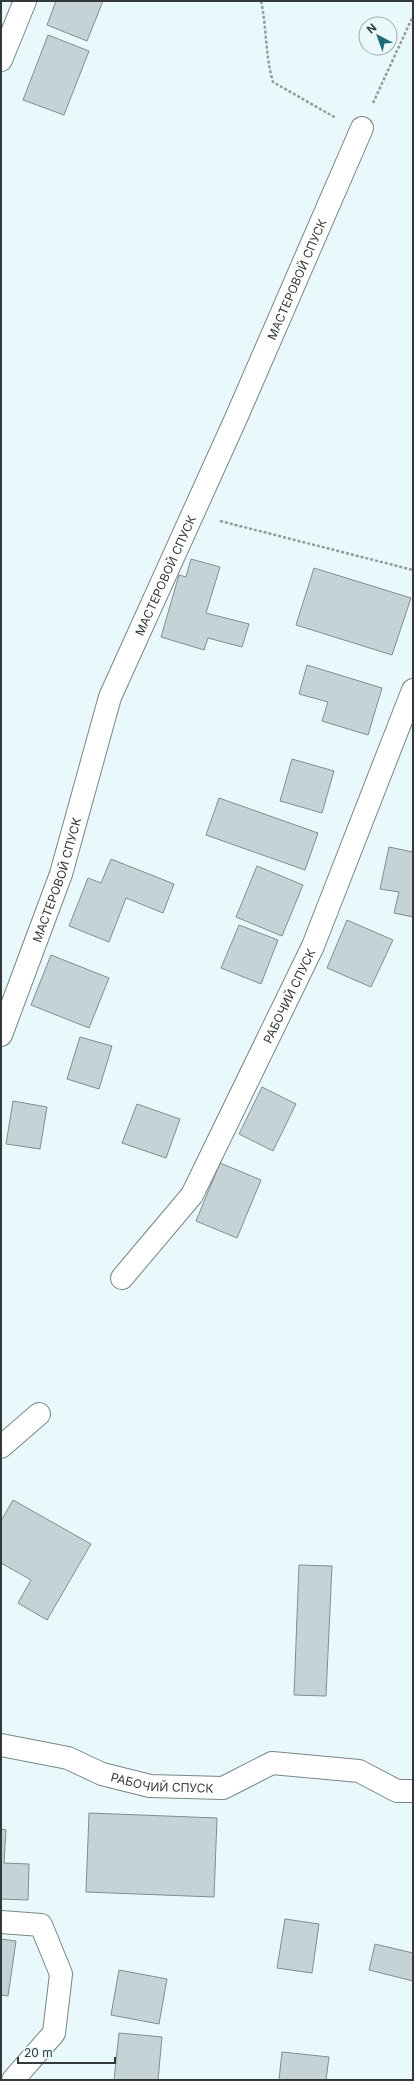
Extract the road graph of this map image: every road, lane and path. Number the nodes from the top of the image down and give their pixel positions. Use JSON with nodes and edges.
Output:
{"nodes":[{"id":1,"x":25,"y":1,"type":"edge"},
{"id":2,"x":261,"y":1,"type":"edge"},
{"id":3,"x":413,"y":16,"type":"edge"},
{"id":4,"x":1,"y":60,"type":"edge"},
{"id":5,"x":362,"y":128,"type":"junction"},
{"id":6,"x":193,"y":514,"type":"junction"},
{"id":7,"x":413,"y":570,"type":"edge"},
{"id":8,"x":413,"y":690,"type":"edge"},
{"id":9,"x":1,"y":1035,"type":"edge"},
{"id":10,"x":122,"y":1278,"type":"dead end"},
{"id":11,"x":39,"y":1414,"type":"dead end"},
{"id":12,"x":1,"y":1447,"type":"edge"},
{"id":13,"x":1,"y":1745,"type":"edge"},
{"id":14,"x":413,"y":1791,"type":"edge"},
{"id":15,"x":1,"y":1922,"type":"edge"},
{"id":16,"x":12,"y":2080,"type":"edge"}],
"edges":[{"from":1,"to":4,"type":"street"},
{"from":2,"to":5,"type":"path"},
{"from":3,"to":5,"type":"path"},
{"from":5,"to":6,"type":"street","name":"МАСТЕРОВОЙ СПУСК"},
{"from":6,"to":7,"type":"path"},
{"from":6,"to":9,"type":"street","name":"МАСТЕРОВОЙ СПУСК"},
{"from":8,"to":10,"type":"street","name":"РАБОЧИЙ СПУСК"},
{"from":11,"to":12,"type":"street"},
{"from":13,"to":14,"type":"street","name":"РАБОЧИЙ СПУСК"},
{"from":15,"to":16,"type":"street"}]}
